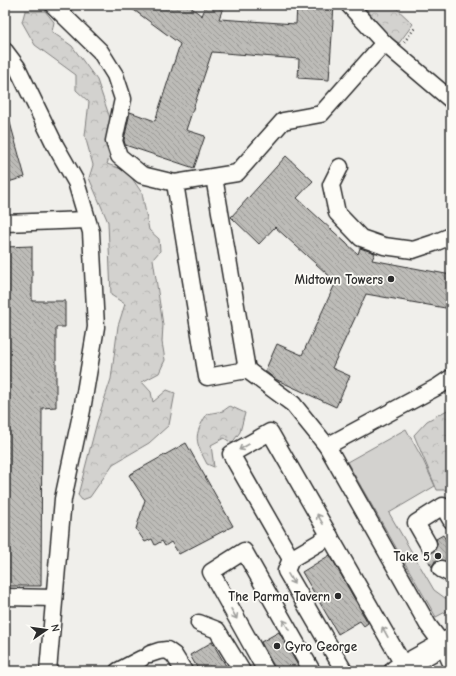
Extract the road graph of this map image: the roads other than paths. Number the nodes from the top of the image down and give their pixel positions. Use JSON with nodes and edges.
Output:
{"nodes":[{"id":1,"x":53,"y":5,"type":"edge"},
{"id":2,"x":349,"y":5,"type":"edge"},
{"id":3,"x":384,"y":43,"type":"junction"},
{"id":4,"x":5,"y":51,"type":"edge"},
{"id":5,"x":451,"y":100,"type":"edge"},
{"id":6,"x":340,"y":167,"type":"dead end"},
{"id":7,"x":214,"y":177,"type":"junction"},
{"id":8,"x":175,"y":184,"type":"junction"},
{"id":9,"x":87,"y":220,"type":"junction"},
{"id":10,"x":5,"y":223,"type":"edge"},
{"id":11,"x":451,"y":236,"type":"edge"},
{"id":12,"x":246,"y":370,"type":"junction"},
{"id":13,"x":451,"y":378,"type":"edge"},
{"id":14,"x":327,"y":446,"type":"junction"},
{"id":15,"x":451,"y":520,"type":"edge"},
{"id":16,"x":330,"y":536,"type":"junction"},
{"id":17,"x":428,"y":544,"type":"tunnel mouth"},
{"id":18,"x":291,"y":559,"type":"junction"},
{"id":19,"x":5,"y":597,"type":"edge"},
{"id":20,"x":54,"y":598,"type":"junction"},
{"id":21,"x":199,"y":623,"type":"dead end"},
{"id":22,"x":448,"y":649,"type":"edge"},
{"id":23,"x":400,"y":669,"type":"edge"},
{"id":24,"x":48,"y":671,"type":"edge"},
{"id":25,"x":118,"y":671,"type":"edge"},
{"id":26,"x":184,"y":671,"type":"edge"},
{"id":27,"x":242,"y":671,"type":"edge"},
{"id":28,"x":266,"y":671,"type":"edge"},
{"id":29,"x":312,"y":671,"type":"edge"},
{"id":30,"x":344,"y":671,"type":"edge"}],
"edges":[{"from":1,"to":8,"type":"lane"},
{"from":2,"to":3,"type":"lane"},
{"from":3,"to":5,"type":"lane"},
{"from":3,"to":7,"type":"lane"},
{"from":4,"to":9,"type":"lane"},
{"from":6,"to":11,"type":"lane"},
{"from":7,"to":8,"type":"lane"},
{"from":7,"to":12,"type":"lane"},
{"from":8,"to":12,"type":"lane"},
{"from":9,"to":10,"type":"lane"},
{"from":9,"to":20,"type":"lane"},
{"from":12,"to":14,"type":"lane"},
{"from":13,"to":14,"type":"lane"},
{"from":14,"to":22,"type":"lane"},
{"from":15,"to":17,"type":"lane"},
{"from":16,"to":18,"type":"lane"},
{"from":16,"to":18,"type":"lane","one_way":true},
{"from":23,"to":16,"type":"lane","one_way":true},
{"from":18,"to":30,"type":"lane","one_way":true},
{"from":19,"to":20,"type":"lane"},
{"from":20,"to":24,"type":"lane"},
{"from":21,"to":27,"type":"lane"},
{"from":22,"to":23,"type":"main road"},
{"from":25,"to":26,"type":"lane"},
{"from":29,"to":28,"type":"lane","one_way":true}]}
